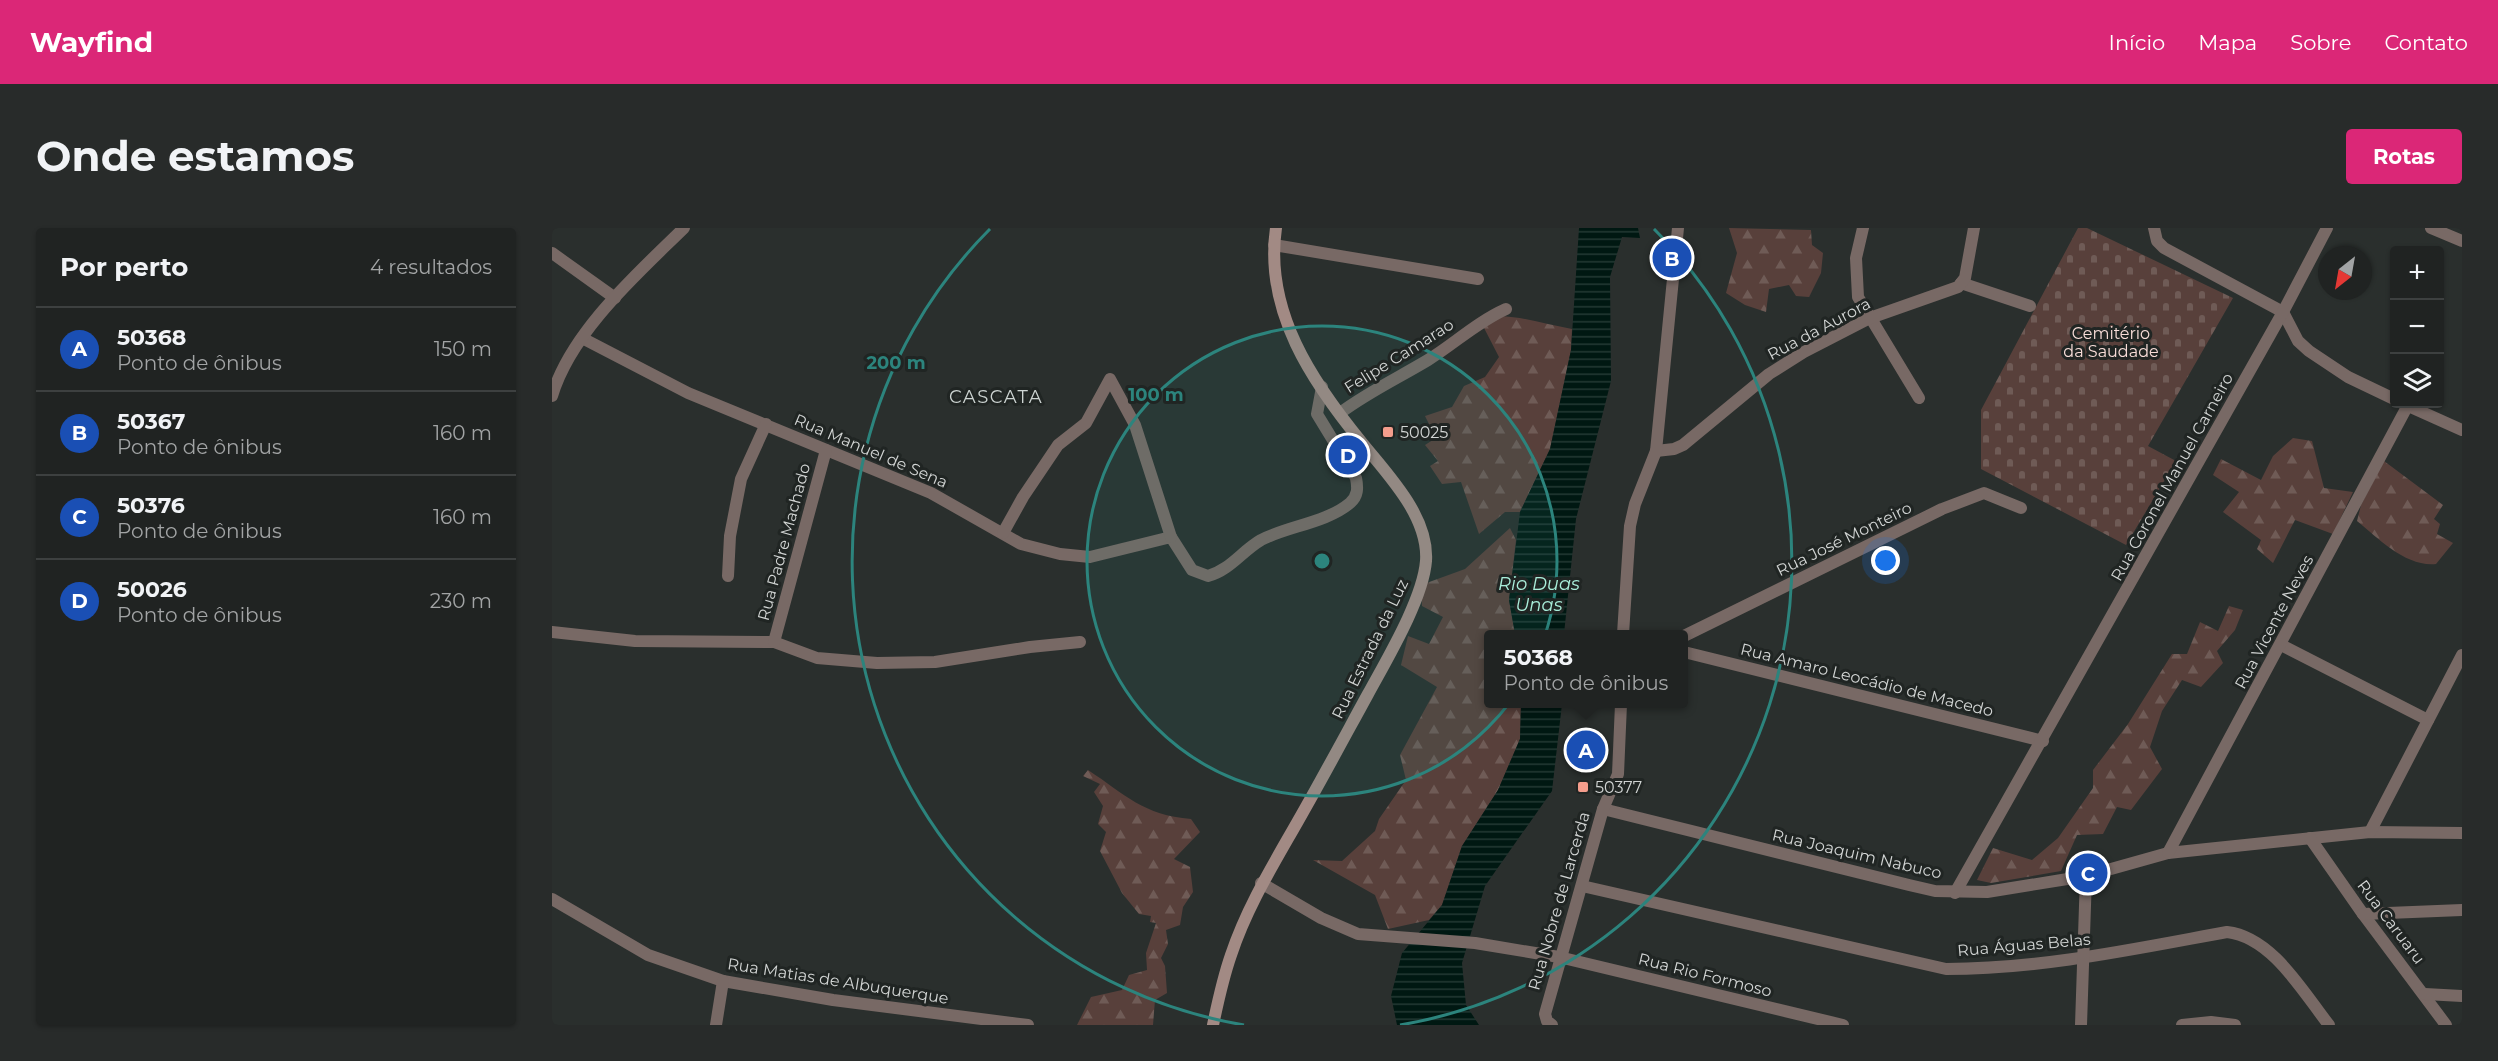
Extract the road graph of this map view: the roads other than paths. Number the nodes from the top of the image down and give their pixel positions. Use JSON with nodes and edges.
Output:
{"nodes":[{"id":1,"x":1276,"y":228,"type":"edge"},
{"id":2,"x":1678,"y":228,"type":"edge"},
{"id":3,"x":1863,"y":228,"type":"edge"},
{"id":4,"x":1974,"y":228,"type":"edge"},
{"id":5,"x":2154,"y":228,"type":"edge"},
{"id":6,"x":2327,"y":228,"type":"edge"},
{"id":7,"x":2430,"y":228,"type":"edge"},
{"id":8,"x":676,"y":231,"type":"edge"},
{"id":9,"x":2462,"y":241,"type":"edge"},
{"id":10,"x":1274,"y":245,"type":"junction"},
{"id":11,"x":552,"y":253,"type":"edge"},
{"id":12,"x":1478,"y":279,"type":"dead end"},
{"id":13,"x":1961,"y":283,"type":"junction"},
{"id":14,"x":615,"y":298,"type":"junction"},
{"id":15,"x":2030,"y":306,"type":"dead end"},
{"id":16,"x":1506,"y":309,"type":"dead end"},
{"id":17,"x":2283,"y":312,"type":"junction"},
{"id":18,"x":1870,"y":318,"type":"junction"},
{"id":19,"x":582,"y":338,"type":"junction"},
{"id":20,"x":1322,"y":387,"type":"junction"},
{"id":21,"x":552,"y":396,"type":"edge"},
{"id":22,"x":2390,"y":397,"type":"edge"},
{"id":23,"x":1919,"y":398,"type":"dead end"},
{"id":24,"x":2404,"y":408,"type":"edge"},
{"id":25,"x":2415,"y":408,"type":"edge"},
{"id":26,"x":1340,"y":414,"type":"junction"},
{"id":27,"x":766,"y":424,"type":"junction"},
{"id":28,"x":2462,"y":430,"type":"edge"},
{"id":29,"x":826,"y":450,"type":"junction"},
{"id":30,"x":1656,"y":451,"type":"junction"},
{"id":31,"x":2020,"y":508,"type":"dead end"},
{"id":32,"x":1003,"y":533,"type":"junction"},
{"id":33,"x":1171,"y":537,"type":"junction"},
{"id":34,"x":728,"y":576,"type":"dead end"},
{"id":35,"x":1623,"y":630,"type":"edge"},
{"id":36,"x":552,"y":632,"type":"edge"},
{"id":37,"x":1688,"y":634,"type":"edge"},
{"id":38,"x":774,"y":642,"type":"junction"},
{"id":39,"x":1080,"y":642,"type":"dead end"},
{"id":40,"x":2282,"y":645,"type":"junction"},
{"id":41,"x":1688,"y":653,"type":"edge"},
{"id":42,"x":2462,"y":655,"type":"edge"},
{"id":43,"x":1621,"y":708,"type":"edge"},
{"id":44,"x":2428,"y":720,"type":"junction"},
{"id":45,"x":2043,"y":741,"type":"junction"},
{"id":46,"x":1603,"y":809,"type":"junction"},
{"id":47,"x":2370,"y":832,"type":"junction"},
{"id":48,"x":2462,"y":833,"type":"edge"},
{"id":49,"x":2310,"y":838,"type":"junction"},
{"id":50,"x":2168,"y":853,"type":"junction"},
{"id":51,"x":2086,"y":876,"type":"junction"},
{"id":52,"x":1262,"y":883,"type":"junction"},
{"id":53,"x":1582,"y":886,"type":"junction"},
{"id":54,"x":1955,"y":892,"type":"junction"},
{"id":55,"x":552,"y":899,"type":"edge"},
{"id":56,"x":2462,"y":910,"type":"edge"},
{"id":57,"x":2363,"y":914,"type":"junction"},
{"id":58,"x":1559,"y":957,"type":"junction"},
{"id":59,"x":2083,"y":958,"type":"junction"},
{"id":60,"x":723,"y":981,"type":"junction"},
{"id":61,"x":2425,"y":994,"type":"junction"},
{"id":62,"x":2462,"y":996,"type":"edge"},
{"id":63,"x":926,"y":1012,"type":"junction"},
{"id":64,"x":716,"y":1025,"type":"edge"},
{"id":65,"x":921,"y":1025,"type":"edge"},
{"id":66,"x":1028,"y":1025,"type":"edge"},
{"id":67,"x":1213,"y":1025,"type":"edge"},
{"id":68,"x":1551,"y":1025,"type":"edge"},
{"id":69,"x":1843,"y":1025,"type":"edge"},
{"id":70,"x":2081,"y":1025,"type":"edge"},
{"id":71,"x":2182,"y":1025,"type":"edge"},
{"id":72,"x":2235,"y":1025,"type":"edge"},
{"id":73,"x":2329,"y":1025,"type":"edge"},
{"id":74,"x":2446,"y":1025,"type":"edge"}],
"edges":[{"from":1,"to":10,"type":"main road","name":"Rua Estrada da Luz"},
{"from":2,"to":30,"type":"street"},
{"from":3,"to":18,"type":"street"},
{"from":4,"to":13,"type":"street"},
{"from":5,"to":17,"type":"street"},
{"from":6,"to":17,"type":"street","name":"Rua Coronel Manuel Carneiro"},
{"from":7,"to":9,"type":"street"},
{"from":8,"to":14,"type":"street"},
{"from":10,"to":12,"type":"street"},
{"from":10,"to":20,"type":"main road","name":"Rua Estrada da Luz"},
{"from":11,"to":14,"type":"street"},
{"from":13,"to":15,"type":"street"},
{"from":13,"to":18,"type":"street","name":"Rua da Aurora"},
{"from":14,"to":19,"type":"street"},
{"from":16,"to":26,"type":"street","name":"Felipe Camarao"},
{"from":17,"to":22,"type":"street"},
{"from":17,"to":45,"type":"street","name":"Rua Coronel Manuel Carneiro"},
{"from":18,"to":23,"type":"street"},
{"from":18,"to":30,"type":"street","name":"Rua da Aurora"},
{"from":19,"to":21,"type":"street"},
{"from":19,"to":27,"type":"street","name":"Rua Manuel de Sena"},
{"from":20,"to":26,"type":"main road","name":"Rua Estrada da Luz"},
{"from":20,"to":33,"type":"street"},
{"from":24,"to":40,"type":"street","name":"Rua Vicente Neves"},
{"from":25,"to":28,"type":"street"},
{"from":26,"to":52,"type":"main road","name":"Rua Estrada da Luz"},
{"from":27,"to":29,"type":"street","name":"Rua Manuel de Sena"},
{"from":27,"to":34,"type":"street"},
{"from":29,"to":32,"type":"street","name":"Rua Manuel de Sena"},
{"from":29,"to":38,"type":"street","name":"Rua Padre Machado"},
{"from":30,"to":35,"type":"street"},
{"from":31,"to":37,"type":"street","name":"Rua José Monteiro"},
{"from":32,"to":33,"type":"street","name":"Rua Manuel de Sena"},
{"from":32,"to":33,"type":"street"},
{"from":36,"to":38,"type":"street"},
{"from":38,"to":39,"type":"street"},
{"from":40,"to":44,"type":"street"},
{"from":40,"to":50,"type":"street","name":"Rua Vicente Neves"},
{"from":41,"to":45,"type":"street","name":"Rua Amaro Leocádio de Macedo"},
{"from":42,"to":44,"type":"street"},
{"from":43,"to":46,"type":"street","name":"Rua Nobre de Larcerda"},
{"from":44,"to":47,"type":"street"},
{"from":45,"to":54,"type":"street","name":"Rua Coronel Manuel Carneiro"},
{"from":46,"to":53,"type":"street","name":"Rua Nobre de Larcerda"},
{"from":46,"to":54,"type":"street","name":"Rua Joaquim Nabuco"},
{"from":47,"to":48,"type":"street","name":"Rua Joaquim Nabuco"},
{"from":47,"to":49,"type":"street","name":"Rua Joaquim Nabuco"},
{"from":49,"to":50,"type":"street","name":"Rua Joaquim Nabuco"},
{"from":49,"to":57,"type":"street","name":"Rua Caruaru"},
{"from":50,"to":51,"type":"street","name":"Rua Joaquim Nabuco"},
{"from":51,"to":54,"type":"street","name":"Rua Joaquim Nabuco"},
{"from":51,"to":59,"type":"street"},
{"from":52,"to":58,"type":"street","name":"Rua Rio Formoso"},
{"from":52,"to":67,"type":"main road","name":"Rua Estrada da Luz"},
{"from":53,"to":58,"type":"street","name":"Rua Nobre de Larcerda"},
{"from":53,"to":59,"type":"street","name":"Rua Águas Belas"},
{"from":55,"to":60,"type":"street","name":"Rua Matias de Albuquerque"},
{"from":56,"to":57,"type":"street"},
{"from":57,"to":61,"type":"street","name":"Rua Caruaru"},
{"from":58,"to":68,"type":"street","name":"Rua Nobre de Larcerda"},
{"from":58,"to":69,"type":"street","name":"Rua Rio Formoso"},
{"from":59,"to":70,"type":"street"},
{"from":59,"to":73,"type":"street","name":"Rua Águas Belas"},
{"from":60,"to":63,"type":"street","name":"Rua Matias de Albuquerque"},
{"from":60,"to":64,"type":"street"},
{"from":61,"to":62,"type":"street"},
{"from":61,"to":74,"type":"street","name":"Rua Caruaru"},
{"from":63,"to":65,"type":"street"},
{"from":63,"to":66,"type":"street","name":"Rua Matias de Albuquerque"},
{"from":71,"to":72,"type":"street"}]}
